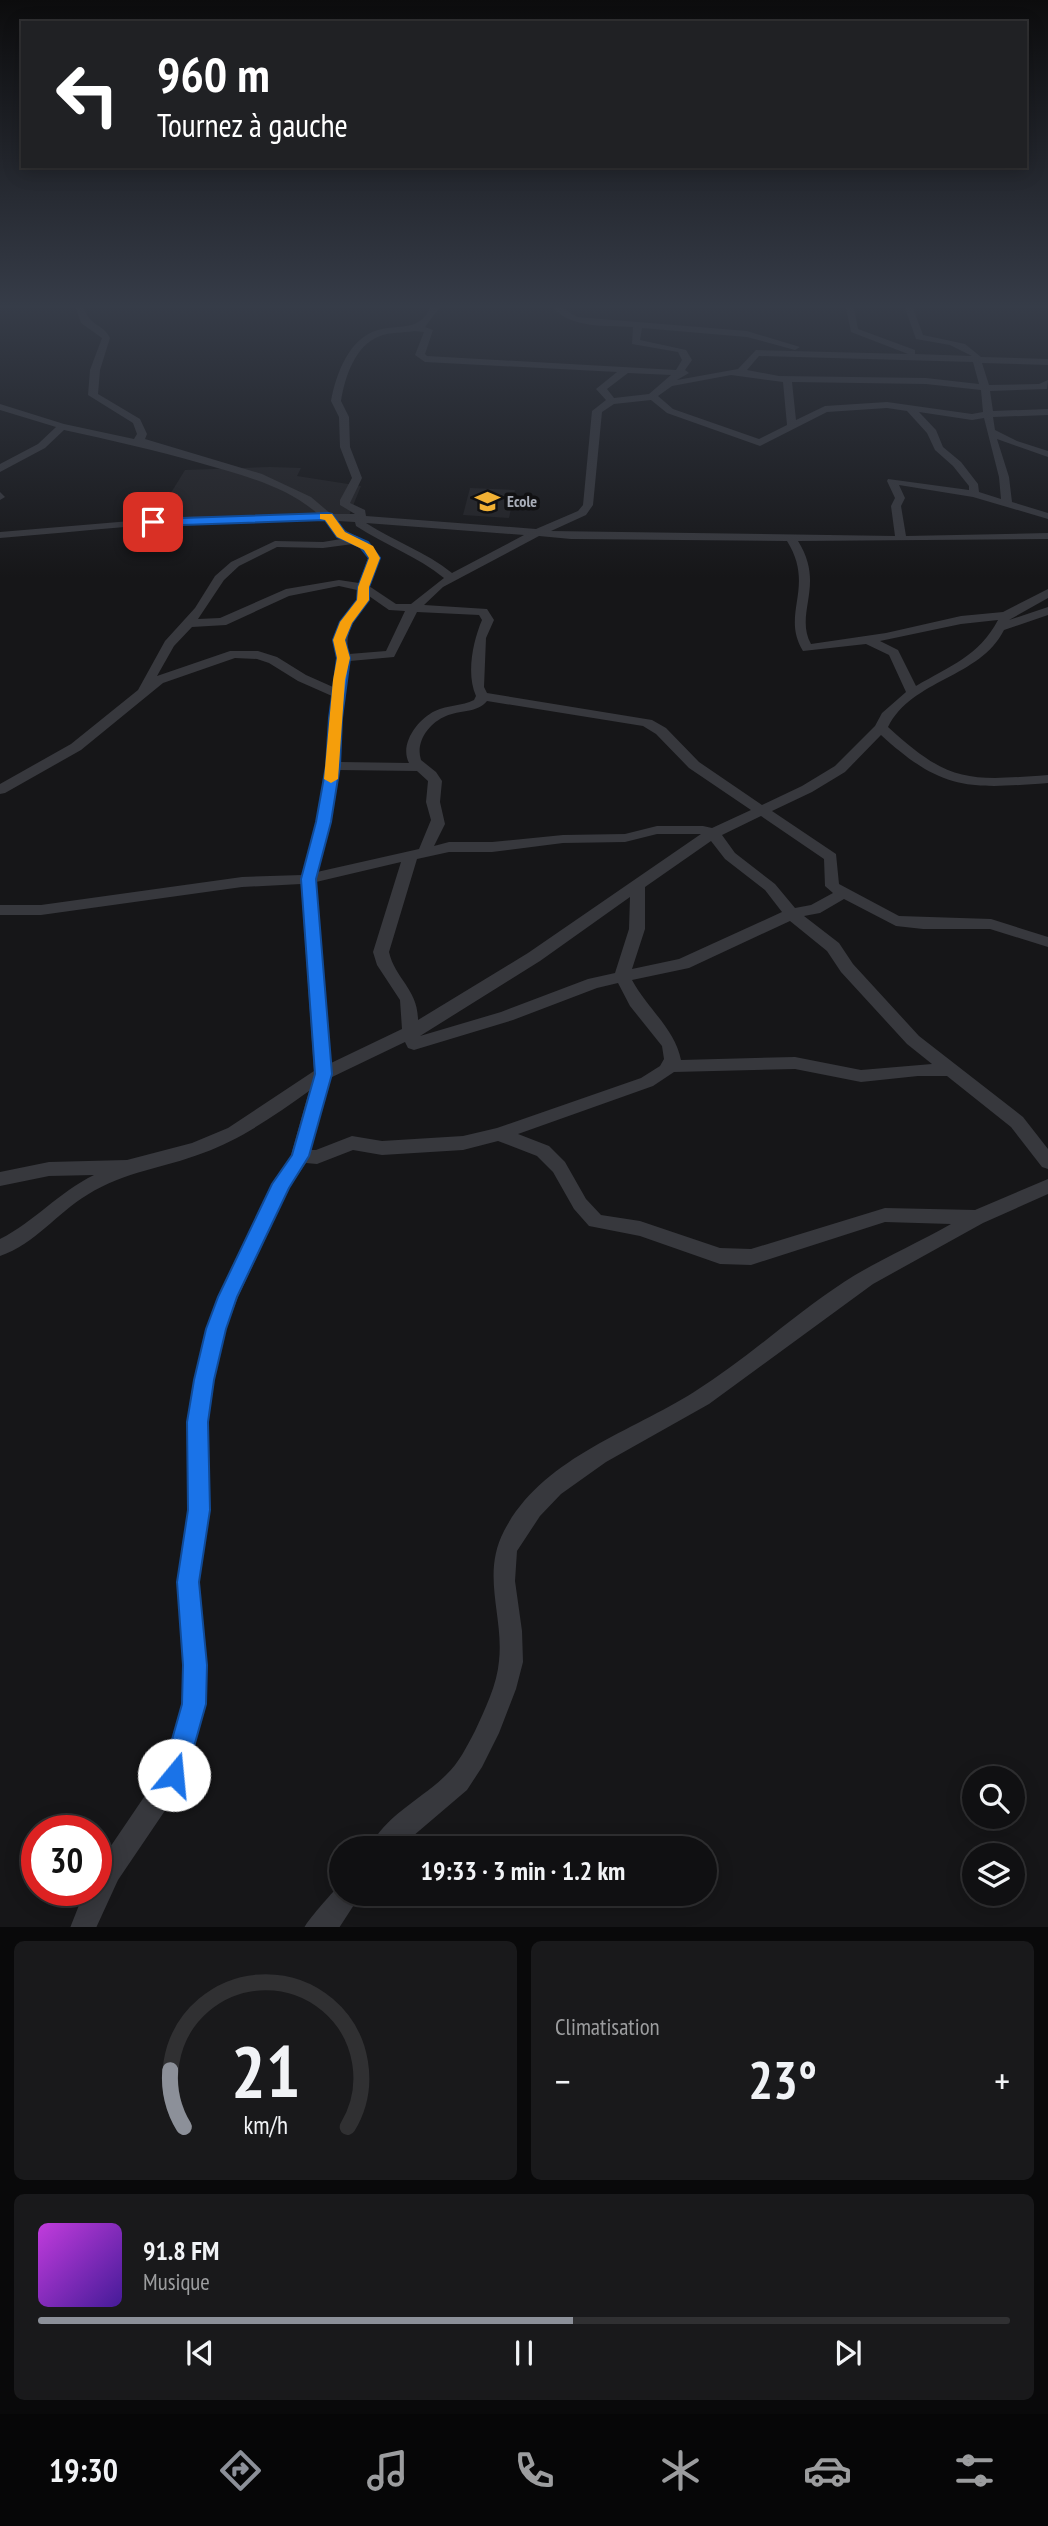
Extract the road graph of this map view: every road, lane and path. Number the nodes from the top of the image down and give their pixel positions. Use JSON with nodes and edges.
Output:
{"nodes":[{"id":1,"x":98,"y":398,"type":"edge"},
{"id":2,"x":337,"y":398,"type":"edge"},
{"id":3,"x":632,"y":398,"type":"edge"},
{"id":4,"x":654,"y":398,"type":"edge"},
{"id":5,"x":789,"y":398,"type":"edge"},
{"id":6,"x":986,"y":398,"type":"edge"},
{"id":7,"x":611,"y":400,"type":"joint"},
{"id":8,"x":1,"y":408,"type":"edge"},
{"id":9,"x":911,"y":410,"type":"junction"},
{"id":10,"x":1048,"y":412,"type":"edge"},
{"id":11,"x":988,"y":414,"type":"junction"},
{"id":12,"x":957,"y":416,"type":"junction"},
{"id":13,"x":62,"y":426,"type":"junction"},
{"id":14,"x":792,"y":426,"type":"junction"},
{"id":15,"x":990,"y":431,"type":"junction"},
{"id":16,"x":932,"y":432,"type":"junction"},
{"id":17,"x":148,"y":445,"type":"junction"},
{"id":18,"x":1048,"y":454,"type":"edge"},
{"id":19,"x":0,"y":469,"type":"edge"},
{"id":20,"x":974,"y":494,"type":"junction"},
{"id":21,"x":1007,"y":503,"type":"junction"},
{"id":22,"x":1048,"y":503,"type":"edge"},
{"id":23,"x":1019,"y":508,"type":"junction"},
{"id":24,"x":1048,"y":516,"type":"edge"},
{"id":25,"x":328,"y":517,"type":"junction"},
{"id":26,"x":359,"y":518,"type":"junction"},
{"id":27,"x":535,"y":533,"type":"junction"},
{"id":28,"x":0,"y":535,"type":"edge"},
{"id":29,"x":1048,"y":536,"type":"edge"},
{"id":30,"x":790,"y":538,"type":"junction"},
{"id":31,"x":901,"y":539,"type":"junction"},
{"id":32,"x":355,"y":540,"type":"junction"},
{"id":33,"x":390,"y":543,"type":"junction"},
{"id":34,"x":369,"y":548,"type":"junction"},
{"id":35,"x":450,"y":578,"type":"junction"},
{"id":36,"x":363,"y":587,"type":"junction"},
{"id":37,"x":1048,"y":593,"type":"edge"},
{"id":38,"x":412,"y":610,"type":"junction"},
{"id":39,"x":1048,"y":611,"type":"edge"},
{"id":40,"x":1002,"y":622,"type":"junction"},
{"id":41,"x":188,"y":623,"type":"junction"},
{"id":42,"x":868,"y":640,"type":"junction"},
{"id":43,"x":344,"y":658,"type":"junction"},
{"id":44,"x":142,"y":691,"type":"junction"},
{"id":45,"x":913,"y":693,"type":"junction"},
{"id":46,"x":339,"y":694,"type":"junction"},
{"id":47,"x":482,"y":696,"type":"junction"},
{"id":48,"x":881,"y":728,"type":"junction"},
{"id":49,"x":333,"y":766,"type":"junction"},
{"id":50,"x":419,"y":767,"type":"junction"},
{"id":51,"x":1048,"y":779,"type":"edge"},
{"id":52,"x":0,"y":790,"type":"edge"},
{"id":53,"x":764,"y":811,"type":"junction"},
{"id":54,"x":713,"y":833,"type":"junction"},
{"id":55,"x":426,"y":851,"type":"junction"},
{"id":56,"x":410,"y":857,"type":"junction"},
{"id":57,"x":308,"y":879,"type":"junction"},
{"id":58,"x":638,"y":888,"type":"junction"},
{"id":59,"x":844,"y":893,"type":"junction"},
{"id":60,"x":0,"y":910,"type":"edge"},
{"id":61,"x":791,"y":914,"type":"junction"},
{"id":62,"x":1048,"y":942,"type":"edge"},
{"id":63,"x":622,"y":976,"type":"junction"},
{"id":64,"x":409,"y":1033,"type":"junction"},
{"id":65,"x":670,"y":1066,"type":"junction"},
{"id":66,"x":952,"y":1070,"type":"junction"},
{"id":67,"x":323,"y":1074,"type":"junction"},
{"id":68,"x":499,"y":1134,"type":"junction"},
{"id":69,"x":300,"y":1156,"type":"junction"},
{"id":70,"x":1048,"y":1162,"type":"edge"},
{"id":71,"x":127,"y":1167,"type":"junction"},
{"id":72,"x":0,"y":1179,"type":"edge"},
{"id":73,"x":1048,"y":1185,"type":"edge"},
{"id":74,"x":976,"y":1219,"type":"junction"},
{"id":75,"x":0,"y":1248,"type":"edge"},
{"id":76,"x":396,"y":1836,"type":"edge"},
{"id":77,"x":339,"y":1906,"type":"edge"},
{"id":78,"x":83,"y":1927,"type":"edge"},
{"id":79,"x":317,"y":1927,"type":"edge"}],
"edges":[{"from":1,"to":17,"type":"street"},
{"from":2,"to":26,"type":"street"},
{"from":3,"to":7,"type":"street"},
{"from":4,"to":14,"type":"street"},
{"from":5,"to":14,"type":"street"},
{"from":6,"to":11,"type":"street"},
{"from":7,"to":27,"type":"street"},
{"from":8,"to":13,"type":"street"},
{"from":9,"to":12,"type":"street"},
{"from":9,"to":14,"type":"street"},
{"from":9,"to":16,"type":"street"},
{"from":10,"to":11,"type":"street"},
{"from":11,"to":12,"type":"street"},
{"from":11,"to":15,"type":"street"},
{"from":12,"to":16,"type":"street"},
{"from":13,"to":17,"type":"street"},
{"from":13,"to":19,"type":"street"},
{"from":15,"to":18,"type":"street"},
{"from":15,"to":21,"type":"street"},
{"from":16,"to":20,"type":"street"},
{"from":17,"to":25,"type":"street"},
{"from":20,"to":21,"type":"street"},
{"from":20,"to":31,"type":"street"},
{"from":21,"to":23,"type":"street"},
{"from":22,"to":23,"type":"street"},
{"from":23,"to":24,"type":"street"},
{"from":25,"to":26,"type":"street"},
{"from":25,"to":28,"type":"street"},
{"from":25,"to":32,"type":"street"},
{"from":26,"to":27,"type":"street"},
{"from":26,"to":33,"type":"street"},
{"from":27,"to":30,"type":"street"},
{"from":27,"to":35,"type":"street"},
{"from":29,"to":31,"type":"street"},
{"from":30,"to":31,"type":"street"},
{"from":30,"to":42,"type":"street"},
{"from":32,"to":34,"type":"street"},
{"from":32,"to":41,"type":"street"},
{"from":33,"to":34,"type":"street"},
{"from":33,"to":35,"type":"street"},
{"from":34,"to":36,"type":"street"},
{"from":35,"to":38,"type":"street"},
{"from":36,"to":38,"type":"street"},
{"from":36,"to":41,"type":"street"},
{"from":36,"to":43,"type":"street"},
{"from":37,"to":40,"type":"street"},
{"from":38,"to":43,"type":"street"},
{"from":38,"to":47,"type":"street"},
{"from":39,"to":40,"type":"street"},
{"from":40,"to":42,"type":"street"},
{"from":40,"to":45,"type":"street"},
{"from":41,"to":44,"type":"street"},
{"from":42,"to":45,"type":"street"},
{"from":43,"to":46,"type":"street"},
{"from":44,"to":46,"type":"street"},
{"from":44,"to":52,"type":"street"},
{"from":45,"to":48,"type":"street"},
{"from":46,"to":49,"type":"street"},
{"from":47,"to":50,"type":"street"},
{"from":47,"to":53,"type":"street"},
{"from":48,"to":51,"type":"street"},
{"from":48,"to":53,"type":"street"},
{"from":49,"to":50,"type":"street"},
{"from":49,"to":57,"type":"street"},
{"from":50,"to":55,"type":"street"},
{"from":53,"to":54,"type":"street"},
{"from":53,"to":59,"type":"street"},
{"from":54,"to":55,"type":"street"},
{"from":54,"to":58,"type":"street"},
{"from":54,"to":61,"type":"street"},
{"from":55,"to":56,"type":"street"},
{"from":56,"to":57,"type":"street"},
{"from":56,"to":64,"type":"street"},
{"from":57,"to":60,"type":"street"},
{"from":57,"to":67,"type":"street"},
{"from":58,"to":63,"type":"street"},
{"from":58,"to":64,"type":"street"},
{"from":59,"to":61,"type":"street"},
{"from":59,"to":62,"type":"street"},
{"from":61,"to":63,"type":"street"},
{"from":61,"to":66,"type":"street"},
{"from":63,"to":64,"type":"street"},
{"from":63,"to":65,"type":"street"},
{"from":64,"to":67,"type":"street"},
{"from":65,"to":66,"type":"street"},
{"from":65,"to":68,"type":"street"},
{"from":66,"to":70,"type":"street"},
{"from":67,"to":69,"type":"street"},
{"from":67,"to":71,"type":"street"},
{"from":68,"to":69,"type":"street"},
{"from":68,"to":74,"type":"street"},
{"from":69,"to":78,"type":"street"},
{"from":71,"to":72,"type":"street"},
{"from":71,"to":75,"type":"street"},
{"from":73,"to":74,"type":"street"},
{"from":74,"to":76,"type":"street"},
{"from":77,"to":79,"type":"street"}]}
